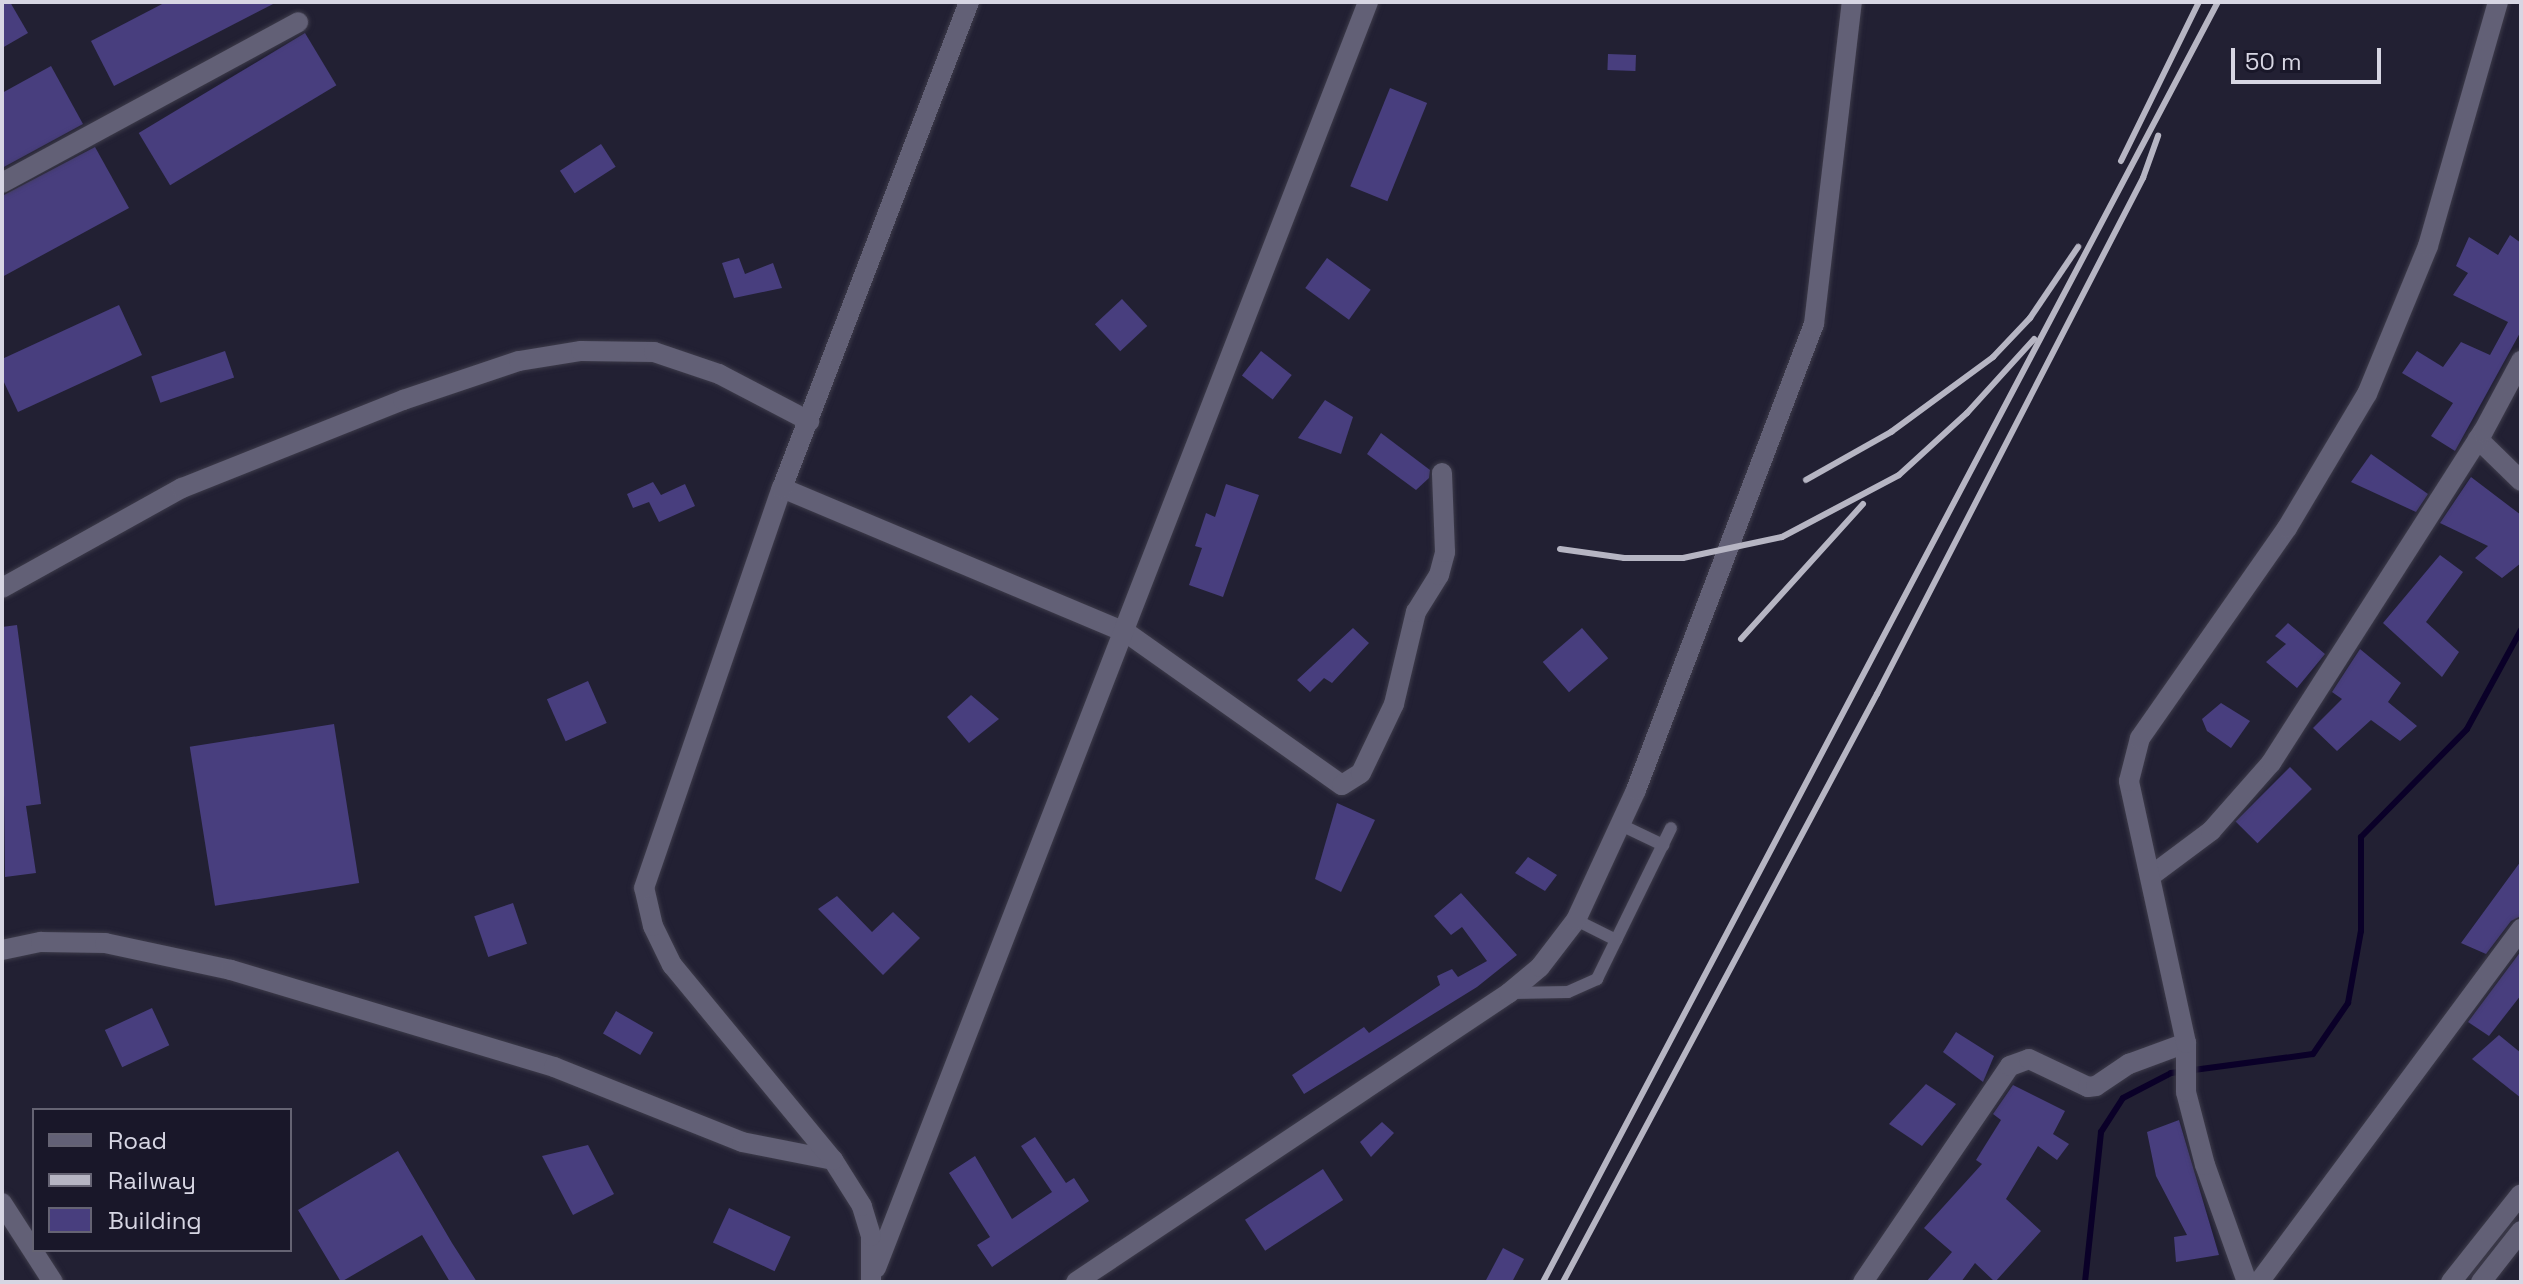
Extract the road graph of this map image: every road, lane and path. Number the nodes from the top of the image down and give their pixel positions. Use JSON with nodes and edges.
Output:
{"nodes":[{"id":1,"x":969,"y":2,"type":"edge"},
{"id":2,"x":1368,"y":2,"type":"edge"},
{"id":3,"x":1852,"y":2,"type":"edge"},
{"id":4,"x":2498,"y":2,"type":"edge"},
{"id":5,"x":298,"y":22,"type":"dead end"},
{"id":6,"x":2,"y":183,"type":"edge"},
{"id":7,"x":2521,"y":361,"type":"edge"},
{"id":8,"x":809,"y":421,"type":"junction"},
{"id":9,"x":2478,"y":439,"type":"junction"},
{"id":10,"x":1442,"y":473,"type":"dead end"},
{"id":11,"x":2521,"y":481,"type":"edge"},
{"id":12,"x":782,"y":488,"type":"junction"},
{"id":13,"x":2,"y":588,"type":"edge"},
{"id":14,"x":1127,"y":633,"type":"junction"},
{"id":15,"x":1621,"y":825,"type":"junction"},
{"id":16,"x":1671,"y":828,"type":"dead end"},
{"id":17,"x":1663,"y":845,"type":"junction"},
{"id":18,"x":2152,"y":875,"type":"junction"},
{"id":19,"x":1576,"y":920,"type":"junction"},
{"id":20,"x":2521,"y":929,"type":"edge"},
{"id":21,"x":1616,"y":940,"type":"junction"},
{"id":22,"x":2,"y":950,"type":"edge"},
{"id":23,"x":1509,"y":993,"type":"junction"},
{"id":24,"x":2186,"y":1049,"type":"junction"},
{"id":25,"x":833,"y":1160,"type":"junction"},
{"id":26,"x":2521,"y":1194,"type":"edge"},
{"id":27,"x":2,"y":1203,"type":"edge"},
{"id":28,"x":2521,"y":1231,"type":"edge"},
{"id":29,"x":32,"y":1249,"type":"edge"},
{"id":30,"x":34,"y":1252,"type":"edge"},
{"id":31,"x":873,"y":1277,"type":"edge"},
{"id":32,"x":53,"y":1282,"type":"edge"},
{"id":33,"x":1076,"y":1282,"type":"edge"},
{"id":34,"x":1863,"y":1282,"type":"edge"},
{"id":35,"x":2247,"y":1282,"type":"edge"},
{"id":36,"x":2259,"y":1282,"type":"edge"},
{"id":37,"x":2451,"y":1282,"type":"edge"},
{"id":38,"x":2481,"y":1282,"type":"edge"}],
"edges":[{"from":1,"to":8,"type":"street"},
{"from":2,"to":14,"type":"street"},
{"from":3,"to":15,"type":"street"},
{"from":4,"to":18,"type":"street"},
{"from":5,"to":6,"type":"street"},
{"from":7,"to":9,"type":"street"},
{"from":8,"to":12,"type":"street"},
{"from":8,"to":13,"type":"street"},
{"from":9,"to":11,"type":"street"},
{"from":9,"to":18,"type":"street"},
{"from":10,"to":14,"type":"street"},
{"from":12,"to":14,"type":"street"},
{"from":12,"to":25,"type":"street"},
{"from":14,"to":31,"type":"street"},
{"from":15,"to":17,"type":"lane"},
{"from":15,"to":19,"type":"street"},
{"from":16,"to":17,"type":"lane"},
{"from":17,"to":21,"type":"lane"},
{"from":18,"to":24,"type":"street"},
{"from":19,"to":21,"type":"lane"},
{"from":19,"to":23,"type":"street"},
{"from":20,"to":36,"type":"street"},
{"from":21,"to":23,"type":"lane"},
{"from":22,"to":25,"type":"street"},
{"from":23,"to":33,"type":"street"},
{"from":24,"to":34,"type":"street"},
{"from":24,"to":35,"type":"street"},
{"from":25,"to":31,"type":"street"},
{"from":26,"to":37,"type":"street"},
{"from":27,"to":29,"type":"street"},
{"from":28,"to":38,"type":"street"},
{"from":30,"to":32,"type":"street"}]}
